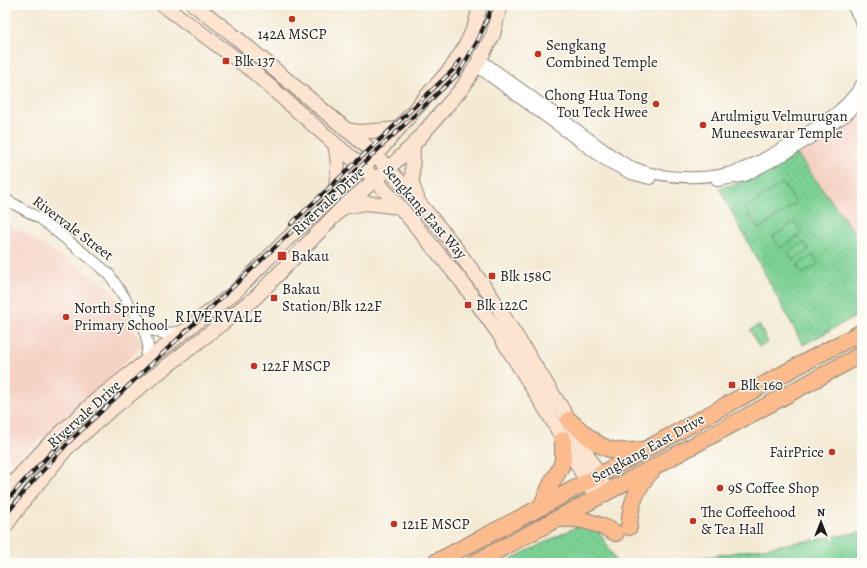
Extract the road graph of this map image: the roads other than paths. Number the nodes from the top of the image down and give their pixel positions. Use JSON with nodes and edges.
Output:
{"nodes":[{"id":1,"x":163,"y":5,"type":"edge"},
{"id":2,"x":194,"y":5,"type":"edge"},
{"id":3,"x":480,"y":5,"type":"edge"},
{"id":4,"x":500,"y":5,"type":"edge"},
{"id":5,"x":852,"y":5,"type":"edge"},
{"id":6,"x":862,"y":24,"type":"edge"},
{"id":7,"x":478,"y":62,"type":"junction"},
{"id":8,"x":862,"y":83,"type":"edge"},
{"id":9,"x":862,"y":98,"type":"edge"},
{"id":10,"x":398,"y":129,"type":"junction"},
{"id":11,"x":346,"y":130,"type":"junction"},
{"id":12,"x":335,"y":144,"type":"junction"},
{"id":13,"x":413,"y":145,"type":"junction"},
{"id":14,"x":376,"y":155,"type":"junction"},
{"id":15,"x":363,"y":167,"type":"junction"},
{"id":16,"x":389,"y":168,"type":"junction"},
{"id":17,"x":375,"y":180,"type":"junction"},
{"id":18,"x":673,"y":180,"type":"junction"},
{"id":19,"x":334,"y":194,"type":"junction"},
{"id":20,"x":5,"y":198,"type":"edge"},
{"id":21,"x":419,"y":203,"type":"junction"},
{"id":22,"x":343,"y":207,"type":"junction"},
{"id":23,"x":400,"y":207,"type":"junction"},
{"id":24,"x":144,"y":327,"type":"junction"},
{"id":25,"x":186,"y":331,"type":"junction"},
{"id":26,"x":862,"y":332,"type":"edge"},
{"id":27,"x":862,"y":354,"type":"edge"},
{"id":28,"x":145,"y":362,"type":"junction"},
{"id":29,"x":569,"y":420,"type":"junction"},
{"id":30,"x":563,"y":440,"type":"junction"},
{"id":31,"x":645,"y":450,"type":"junction"},
{"id":32,"x":657,"y":465,"type":"junction"},
{"id":33,"x":592,"y":479,"type":"junction"},
{"id":34,"x":5,"y":494,"type":"edge"},
{"id":35,"x":602,"y":495,"type":"junction"},
{"id":36,"x":541,"y":507,"type":"junction"},
{"id":37,"x":558,"y":519,"type":"junction"},
{"id":38,"x":5,"y":527,"type":"edge"},
{"id":39,"x":434,"y":563,"type":"edge"},
{"id":40,"x":474,"y":563,"type":"edge"}],
"edges":[{"from":1,"to":12,"type":"main road","name":"Sengkang East Way"},
{"from":2,"to":11,"type":"main road","name":"Sengkang East Way"},
{"from":3,"to":10,"type":"main road","name":"Rivervale Drive"},
{"from":4,"to":7,"type":"main road","name":"Rivervale Drive"},
{"from":5,"to":6,"type":"street"},
{"from":7,"to":13,"type":"main road","name":"Rivervale Drive"},
{"from":7,"to":18,"type":"street"},
{"from":8,"to":18,"type":"street"},
{"from":9,"to":18,"type":"street"},
{"from":10,"to":11,"type":"main road"},
{"from":10,"to":14,"type":"main road","name":"Rivervale Drive"},
{"from":11,"to":14,"type":"main road","name":"Sengkang East Way"},
{"from":12,"to":15,"type":"main road","name":"Sengkang East Way"},
{"from":12,"to":19,"type":"main road"},
{"from":13,"to":16,"type":"main road","name":"Rivervale Drive"},
{"from":13,"to":21,"type":"main road"},
{"from":14,"to":15,"type":"main road","name":"Rivervale Drive"},
{"from":14,"to":16,"type":"main road","name":"Sengkang East Way"},
{"from":15,"to":17,"type":"main road","name":"Sengkang East Way"},
{"from":15,"to":19,"type":"main road","name":"Rivervale Drive"},
{"from":16,"to":17,"type":"main road","name":"Rivervale Drive"},
{"from":16,"to":21,"type":"main road","name":"Sengkang East Way"},
{"from":17,"to":22,"type":"main road","name":"Rivervale Drive"},
{"from":17,"to":23,"type":"main road","name":"Sengkang East Way"},
{"from":19,"to":25,"type":"main road","name":"Rivervale Drive"},
{"from":20,"to":24,"type":"street","name":"Rivervale Street"},
{"from":21,"to":29,"type":"main road","name":"Sengkang East Way"},
{"from":22,"to":23,"type":"main road"},
{"from":22,"to":38,"type":"main road","name":"Rivervale Drive"},
{"from":23,"to":30,"type":"main road","name":"Sengkang East Way"},
{"from":24,"to":25,"type":"street"},
{"from":24,"to":28,"type":"street","name":"Rivervale Street"},
{"from":25,"to":28,"type":"main road","name":"Rivervale Drive"},
{"from":26,"to":31,"type":"main road","name":"Sengkang East Drive"},
{"from":27,"to":32,"type":"main road","name":"Sengkang East Drive"},
{"from":28,"to":34,"type":"main road","name":"Rivervale Drive"},
{"from":29,"to":31,"type":"main road"},
{"from":29,"to":33,"type":"main road","name":"Sengkang East Way"},
{"from":30,"to":33,"type":"main road","name":"Sengkang East Way"},
{"from":30,"to":36,"type":"main road"},
{"from":31,"to":33,"type":"main road","name":"Sengkang East Drive"},
{"from":32,"to":35,"type":"main road","name":"Sengkang East Drive"},
{"from":32,"to":37,"type":"main road"},
{"from":33,"to":35,"type":"main road","name":"Sengkang East Way"},
{"from":33,"to":36,"type":"main road","name":"Sengkang East Drive"},
{"from":35,"to":37,"type":"main road","name":"Sengkang East Drive"},
{"from":36,"to":39,"type":"main road","name":"Sengkang East Drive"},
{"from":37,"to":40,"type":"main road","name":"Sengkang East Drive"}]}
